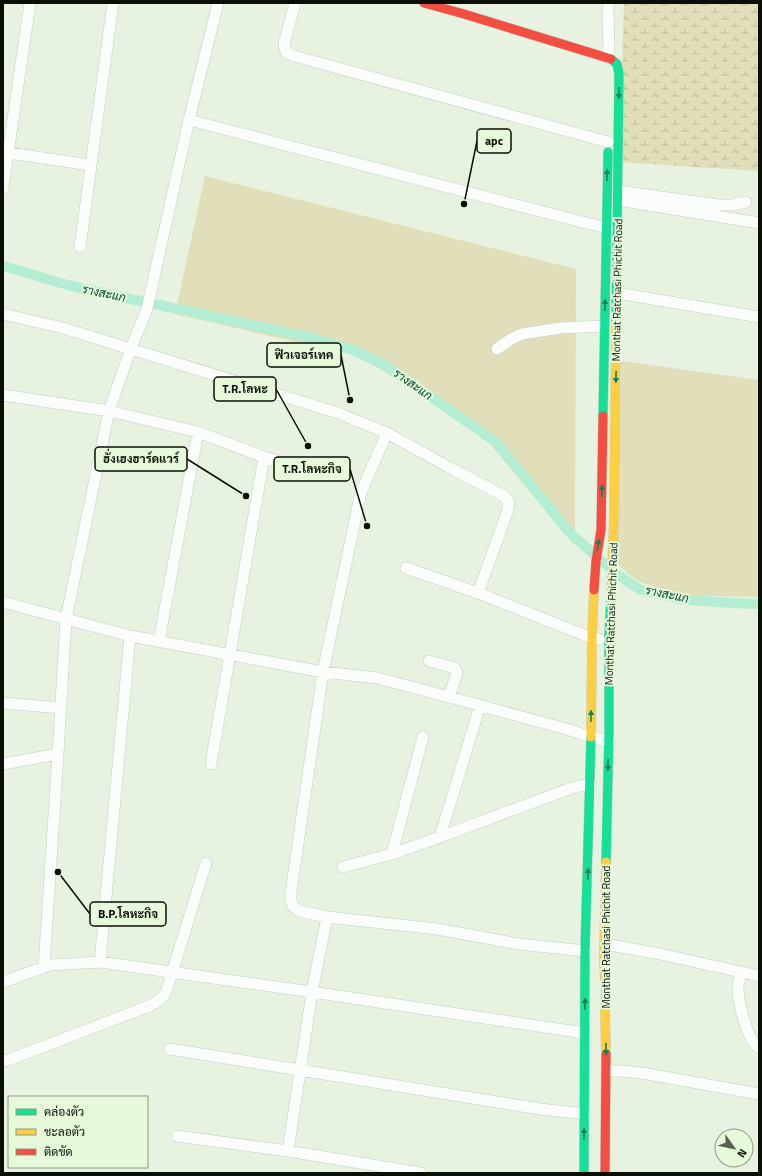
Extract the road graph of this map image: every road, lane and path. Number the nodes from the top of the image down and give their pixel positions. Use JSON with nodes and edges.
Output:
{"nodes":[{"id":1,"x":30,"y":3,"type":"edge"},
{"id":2,"x":113,"y":3,"type":"edge"},
{"id":3,"x":218,"y":3,"type":"edge"},
{"id":4,"x":295,"y":3,"type":"edge"},
{"id":5,"x":424,"y":3,"type":"edge"},
{"id":6,"x":467,"y":3,"type":"edge"},
{"id":7,"x":608,"y":3,"type":"edge"},
{"id":8,"x":464,"y":14,"type":"junction"},
{"id":9,"x":609,"y":58,"type":"junction"},
{"id":10,"x":609,"y":70,"type":"dead end"},
{"id":11,"x":189,"y":120,"type":"junction"},
{"id":12,"x":608,"y":138,"type":"joint"},
{"id":13,"x":6,"y":152,"type":"edge"},
{"id":14,"x":90,"y":165,"type":"junction"},
{"id":15,"x":3,"y":188,"type":"edge"},
{"id":16,"x":618,"y":196,"type":"junction"},
{"id":17,"x":746,"y":202,"type":"dead end"},
{"id":18,"x":759,"y":223,"type":"edge"},
{"id":19,"x":606,"y":228,"type":"junction"},
{"id":20,"x":617,"y":230,"type":"junction"},
{"id":21,"x":80,"y":247,"type":"dead end"},
{"id":22,"x":617,"y":293,"type":"junction"},
{"id":23,"x":3,"y":314,"type":"edge"},
{"id":24,"x":759,"y":317,"type":"edge"},
{"id":25,"x":604,"y":326,"type":"junction"},
{"id":26,"x":131,"y":348,"type":"junction"},
{"id":27,"x":497,"y":349,"type":"dead end"},
{"id":28,"x":3,"y":395,"type":"edge"},
{"id":29,"x":109,"y":411,"type":"junction"},
{"id":30,"x":198,"y":432,"type":"junction"},
{"id":31,"x":387,"y":433,"type":"junction"},
{"id":32,"x":264,"y":457,"type":"junction"},
{"id":33,"x":301,"y":468,"type":"dead end"},
{"id":34,"x":614,"y":519,"type":"junction"},
{"id":35,"x":601,"y":525,"type":"junction"},
{"id":36,"x":406,"y":568,"type":"dead end"},
{"id":37,"x":612,"y":577,"type":"junction"},
{"id":38,"x":595,"y":583,"type":"junction"},
{"id":39,"x":478,"y":593,"type":"junction"},
{"id":40,"x":3,"y":602,"type":"edge"},
{"id":41,"x":66,"y":619,"type":"junction"},
{"id":42,"x":130,"y":636,"type":"junction"},
{"id":43,"x":592,"y":638,"type":"junction"},
{"id":44,"x":609,"y":640,"type":"junction"},
{"id":45,"x":159,"y":641,"type":"junction"},
{"id":46,"x":230,"y":655,"type":"junction"},
{"id":47,"x":429,"y":661,"type":"dead end"},
{"id":48,"x":323,"y":672,"type":"junction"},
{"id":49,"x":449,"y":697,"type":"junction"},
{"id":50,"x":3,"y":703,"type":"edge"},
{"id":51,"x":480,"y":706,"type":"junction"},
{"id":52,"x":61,"y":708,"type":"junction"},
{"id":53,"x":423,"y":737,"type":"dead end"},
{"id":54,"x":590,"y":737,"type":"junction"},
{"id":55,"x":609,"y":741,"type":"junction"},
{"id":56,"x":58,"y":754,"type":"junction"},
{"id":57,"x":3,"y":764,"type":"edge"},
{"id":58,"x":211,"y":764,"type":"dead end"},
{"id":59,"x":590,"y":785,"type":"junction"},
{"id":60,"x":440,"y":838,"type":"junction"},
{"id":61,"x":392,"y":854,"type":"junction"},
{"id":62,"x":206,"y":863,"type":"dead end"},
{"id":63,"x":343,"y":866,"type":"dead end"},
{"id":64,"x":327,"y":917,"type":"junction"},
{"id":65,"x":605,"y":944,"type":"junction"},
{"id":66,"x":586,"y":951,"type":"junction"},
{"id":67,"x":100,"y":962,"type":"junction"},
{"id":68,"x":44,"y":967,"type":"junction"},
{"id":69,"x":740,"y":972,"type":"junction"},
{"id":70,"x":172,"y":973,"type":"junction"},
{"id":71,"x":759,"y":976,"type":"edge"},
{"id":72,"x":3,"y":982,"type":"edge"},
{"id":73,"x":312,"y":992,"type":"junction"},
{"id":74,"x":584,"y":1033,"type":"junction"},
{"id":75,"x":759,"y":1048,"type":"edge"},
{"id":76,"x":170,"y":1049,"type":"dead end"},
{"id":77,"x":3,"y":1061,"type":"edge"},
{"id":78,"x":300,"y":1070,"type":"junction"},
{"id":79,"x":606,"y":1071,"type":"junction"},
{"id":80,"x":759,"y":1094,"type":"edge"},
{"id":81,"x":585,"y":1114,"type":"junction"},
{"id":82,"x":177,"y":1136,"type":"dead end"},
{"id":83,"x":288,"y":1151,"type":"junction"},
{"id":84,"x":421,"y":1173,"type":"edge"},
{"id":85,"x":584,"y":1173,"type":"edge"},
{"id":86,"x":605,"y":1173,"type":"edge"}],
"edges":[{"from":1,"to":13,"type":"street"},
{"from":2,"to":14,"type":"street"},
{"from":3,"to":11,"type":"street"},
{"from":4,"to":12,"type":"street"},
{"from":5,"to":8,"type":"street"},
{"from":6,"to":8,"type":"street"},
{"from":7,"to":9,"type":"street"},
{"from":8,"to":9,"type":"street"},
{"from":9,"to":10,"type":"street"},
{"from":9,"to":16,"type":"street","name":"Monthat Ratchasi Phichit Road","one_way":true},
{"from":11,"to":19,"type":"street"},
{"from":11,"to":26,"type":"street"},
{"from":19,"to":12,"type":"street","name":"Monthat Ratchasi Phichit Road","one_way":true},
{"from":13,"to":14,"type":"street"},
{"from":13,"to":15,"type":"street"},
{"from":14,"to":21,"type":"street"},
{"from":16,"to":17,"type":"street"},
{"from":16,"to":18,"type":"street"},
{"from":16,"to":20,"type":"street","name":"Monthat Ratchasi Phichit Road"},
{"from":19,"to":20,"type":"street"},
{"from":25,"to":19,"type":"street","name":"Monthat Ratchasi Phichit Road","one_way":true},
{"from":20,"to":22,"type":"street","name":"Monthat Ratchasi Phichit Road"},
{"from":22,"to":24,"type":"street"},
{"from":22,"to":34,"type":"street","name":"Monthat Ratchasi Phichit Road","one_way":true},
{"from":23,"to":26,"type":"street"},
{"from":25,"to":27,"type":"street"},
{"from":35,"to":25,"type":"street","name":"Monthat Ratchasi Phichit Road","one_way":true},
{"from":26,"to":29,"type":"street"},
{"from":26,"to":31,"type":"street"},
{"from":28,"to":29,"type":"street"},
{"from":29,"to":30,"type":"street"},
{"from":29,"to":41,"type":"street"},
{"from":30,"to":32,"type":"street"},
{"from":30,"to":45,"type":"street"},
{"from":31,"to":39,"type":"street"},
{"from":31,"to":48,"type":"street"},
{"from":32,"to":33,"type":"street"},
{"from":32,"to":46,"type":"street"},
{"from":34,"to":35,"type":"street"},
{"from":34,"to":37,"type":"street","name":"Monthat Ratchasi Phichit Road"},
{"from":38,"to":35,"type":"street","name":"Monthat Ratchasi Phichit Road","one_way":true},
{"from":36,"to":39,"type":"street"},
{"from":37,"to":38,"type":"street"},
{"from":37,"to":44,"type":"street","name":"Monthat Ratchasi Phichit Road"},
{"from":38,"to":43,"type":"street","name":"Monthat Ratchasi Phichit Road"},
{"from":39,"to":43,"type":"street"},
{"from":40,"to":41,"type":"street"},
{"from":41,"to":42,"type":"street"},
{"from":41,"to":52,"type":"street"},
{"from":42,"to":45,"type":"street"},
{"from":42,"to":67,"type":"street"},
{"from":43,"to":44,"type":"street"},
{"from":54,"to":43,"type":"street","name":"Monthat Ratchasi Phichit Road","one_way":true},
{"from":44,"to":55,"type":"street","name":"Monthat Ratchasi Phichit Road"},
{"from":45,"to":46,"type":"street"},
{"from":46,"to":48,"type":"street"},
{"from":46,"to":58,"type":"street"},
{"from":47,"to":49,"type":"street"},
{"from":48,"to":49,"type":"street"},
{"from":48,"to":64,"type":"street"},
{"from":49,"to":51,"type":"street"},
{"from":50,"to":52,"type":"street"},
{"from":51,"to":54,"type":"street"},
{"from":51,"to":60,"type":"street"},
{"from":52,"to":56,"type":"street"},
{"from":53,"to":61,"type":"street"},
{"from":54,"to":55,"type":"street"},
{"from":54,"to":59,"type":"street","name":"Monthat Ratchasi Phichit Road"},
{"from":55,"to":65,"type":"street","name":"Monthat Ratchasi Phichit Road","one_way":true},
{"from":56,"to":57,"type":"street"},
{"from":56,"to":68,"type":"street"},
{"from":59,"to":60,"type":"street"},
{"from":66,"to":59,"type":"street","name":"Monthat Ratchasi Phichit Road","one_way":true},
{"from":60,"to":61,"type":"street"},
{"from":61,"to":63,"type":"street"},
{"from":62,"to":70,"type":"street"},
{"from":64,"to":66,"type":"street"},
{"from":64,"to":73,"type":"street"},
{"from":65,"to":69,"type":"street"},
{"from":65,"to":79,"type":"street","name":"Monthat Ratchasi Phichit Road","one_way":true},
{"from":74,"to":66,"type":"street","name":"Monthat Ratchasi Phichit Road","one_way":true},
{"from":67,"to":68,"type":"street"},
{"from":67,"to":70,"type":"street"},
{"from":68,"to":72,"type":"street"},
{"from":69,"to":71,"type":"street"},
{"from":69,"to":75,"type":"street"},
{"from":70,"to":73,"type":"street"},
{"from":70,"to":77,"type":"street"},
{"from":73,"to":74,"type":"street"},
{"from":73,"to":78,"type":"street"},
{"from":74,"to":81,"type":"street","name":"Monthat Ratchasi Phichit Road"},
{"from":76,"to":78,"type":"street"},
{"from":78,"to":81,"type":"street"},
{"from":78,"to":83,"type":"street"},
{"from":79,"to":80,"type":"street"},
{"from":79,"to":86,"type":"street","name":"Monthat Ratchasi Phichit Road"},
{"from":85,"to":81,"type":"street","name":"Monthat Ratchasi Phichit Road","one_way":true},
{"from":82,"to":83,"type":"street"},
{"from":83,"to":84,"type":"street"}]}
